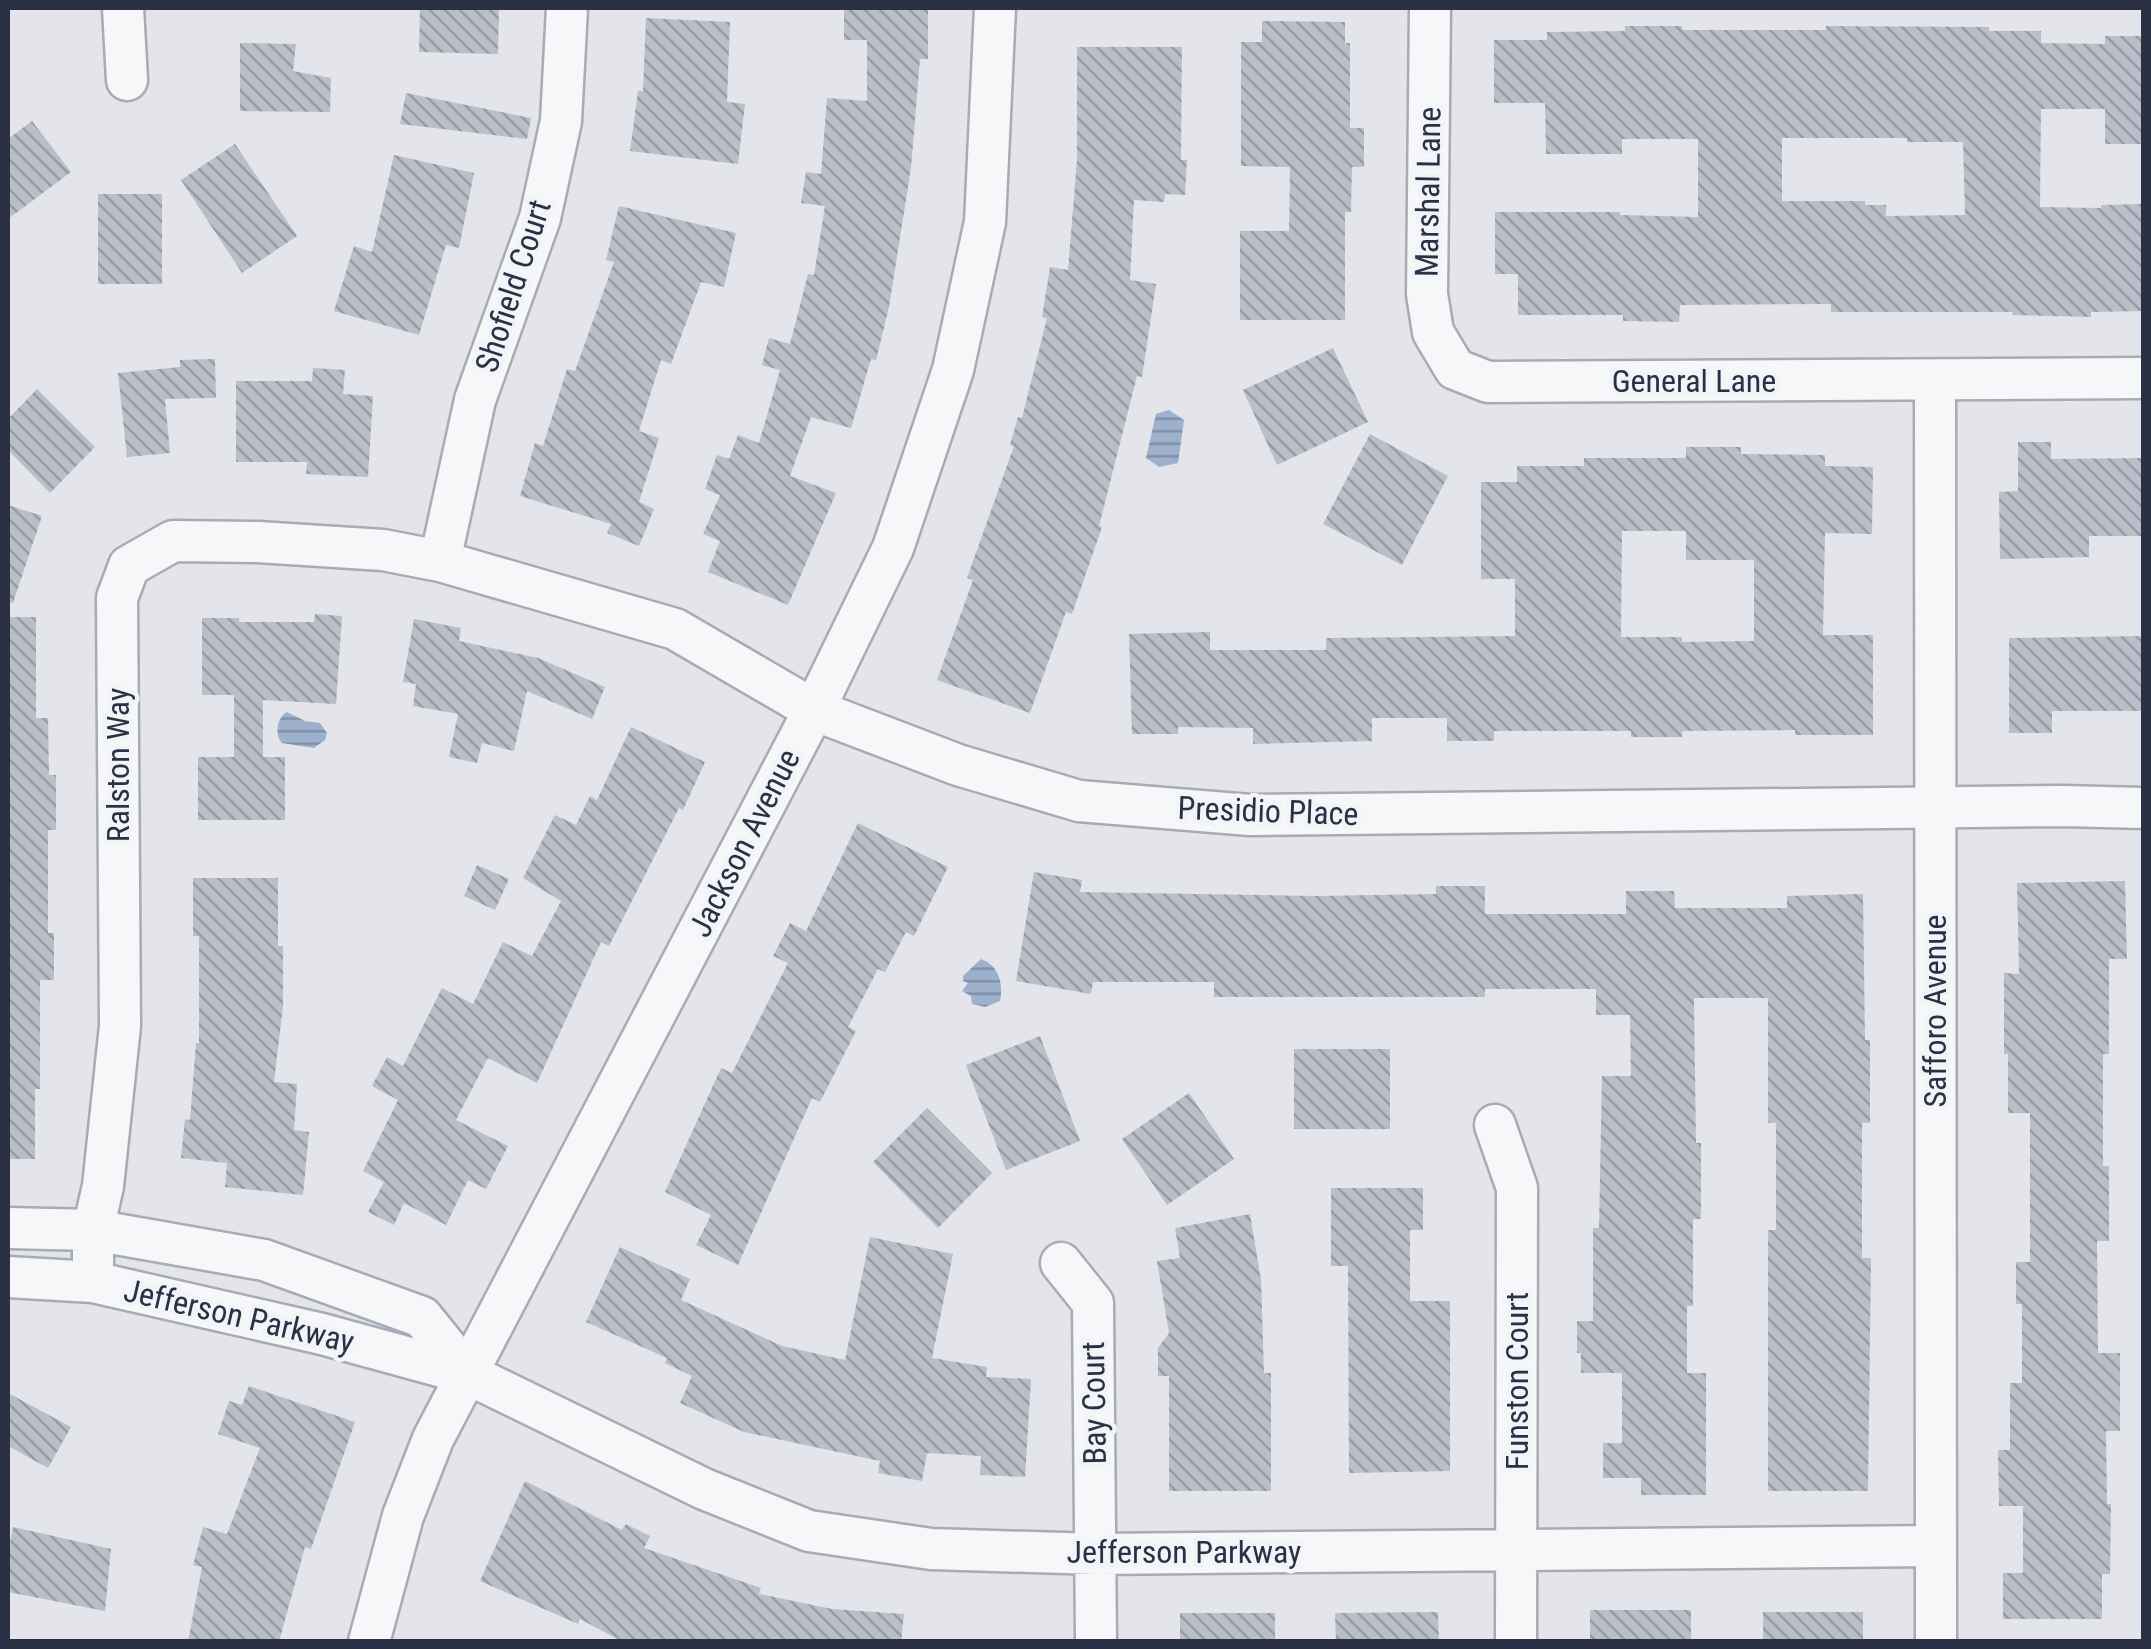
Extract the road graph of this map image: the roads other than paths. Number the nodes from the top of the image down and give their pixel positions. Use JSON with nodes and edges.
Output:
{"nodes":[{"id":1,"x":124,"y":8,"type":"edge"},
{"id":2,"x":567,"y":8,"type":"edge"},
{"id":3,"x":995,"y":8,"type":"edge"},
{"id":4,"x":1430,"y":8,"type":"edge"},
{"id":5,"x":128,"y":80,"type":"dead end"},
{"id":6,"x":1455,"y":369,"type":"joint"},
{"id":7,"x":2144,"y":378,"type":"edge"},
{"id":8,"x":1935,"y":380,"type":"junction"},
{"id":9,"x":440,"y":560,"type":"junction"},
{"id":10,"x":814,"y":710,"type":"junction"},
{"id":11,"x":1935,"y":807,"type":"junction"},
{"id":12,"x":2144,"y":808,"type":"edge"},
{"id":13,"x":1495,"y":1125,"type":"dead end"},
{"id":14,"x":8,"y":1228,"type":"edge"},
{"id":15,"x":93,"y":1230,"type":"junction"},
{"id":16,"x":1061,"y":1263,"type":"dead end"},
{"id":17,"x":8,"y":1277,"type":"edge"},
{"id":18,"x":93,"y":1282,"type":"junction"},
{"id":19,"x":468,"y":1374,"type":"junction"},
{"id":20,"x":1935,"y":1546,"type":"junction"},
{"id":21,"x":1516,"y":1551,"type":"junction"},
{"id":22,"x":1096,"y":1554,"type":"junction"},
{"id":23,"x":369,"y":1642,"type":"edge"},
{"id":24,"x":1096,"y":1642,"type":"edge"},
{"id":25,"x":1516,"y":1642,"type":"edge"},
{"id":26,"x":1936,"y":1642,"type":"edge"}],
"edges":[{"from":1,"to":5,"type":"street"},
{"from":2,"to":9,"type":"street","name":"Shofield Court"},
{"from":3,"to":10,"type":"street","name":"Jackson Avenue"},
{"from":4,"to":6,"type":"street","name":"Marshal Lane"},
{"from":6,"to":8,"type":"street","name":"General Lane"},
{"from":7,"to":8,"type":"street","name":"General Lane"},
{"from":8,"to":11,"type":"street","name":"Safforo Avenue"},
{"from":9,"to":10,"type":"street","name":"Presidio Place"},
{"from":9,"to":15,"type":"street","name":"Ralston Way"},
{"from":10,"to":11,"type":"street","name":"Presidio Place"},
{"from":10,"to":19,"type":"street","name":"Jackson Avenue"},
{"from":11,"to":12,"type":"street","name":"Presidio Place"},
{"from":11,"to":20,"type":"street","name":"Safforo Avenue"},
{"from":13,"to":21,"type":"street","name":"Funston Court"},
{"from":14,"to":15,"type":"street","name":"Jefferson Parkway"},
{"from":15,"to":18,"type":"street","name":"Ralston Way"},
{"from":15,"to":19,"type":"street","name":"Jefferson Parkway"},
{"from":16,"to":22,"type":"street","name":"Bay Court"},
{"from":17,"to":18,"type":"street","name":"Jefferson Parkway"},
{"from":18,"to":19,"type":"street","name":"Jefferson Parkway"},
{"from":19,"to":22,"type":"street","name":"Jefferson Parkway"},
{"from":19,"to":23,"type":"street","name":"Jackson Avenue"},
{"from":20,"to":21,"type":"street","name":"Jefferson Parkway"},
{"from":20,"to":26,"type":"street","name":"Safforo Avenue"},
{"from":21,"to":22,"type":"street","name":"Jefferson Parkway"},
{"from":21,"to":25,"type":"street","name":"Funston Court"},
{"from":22,"to":24,"type":"street","name":"Bay Court"}]}
